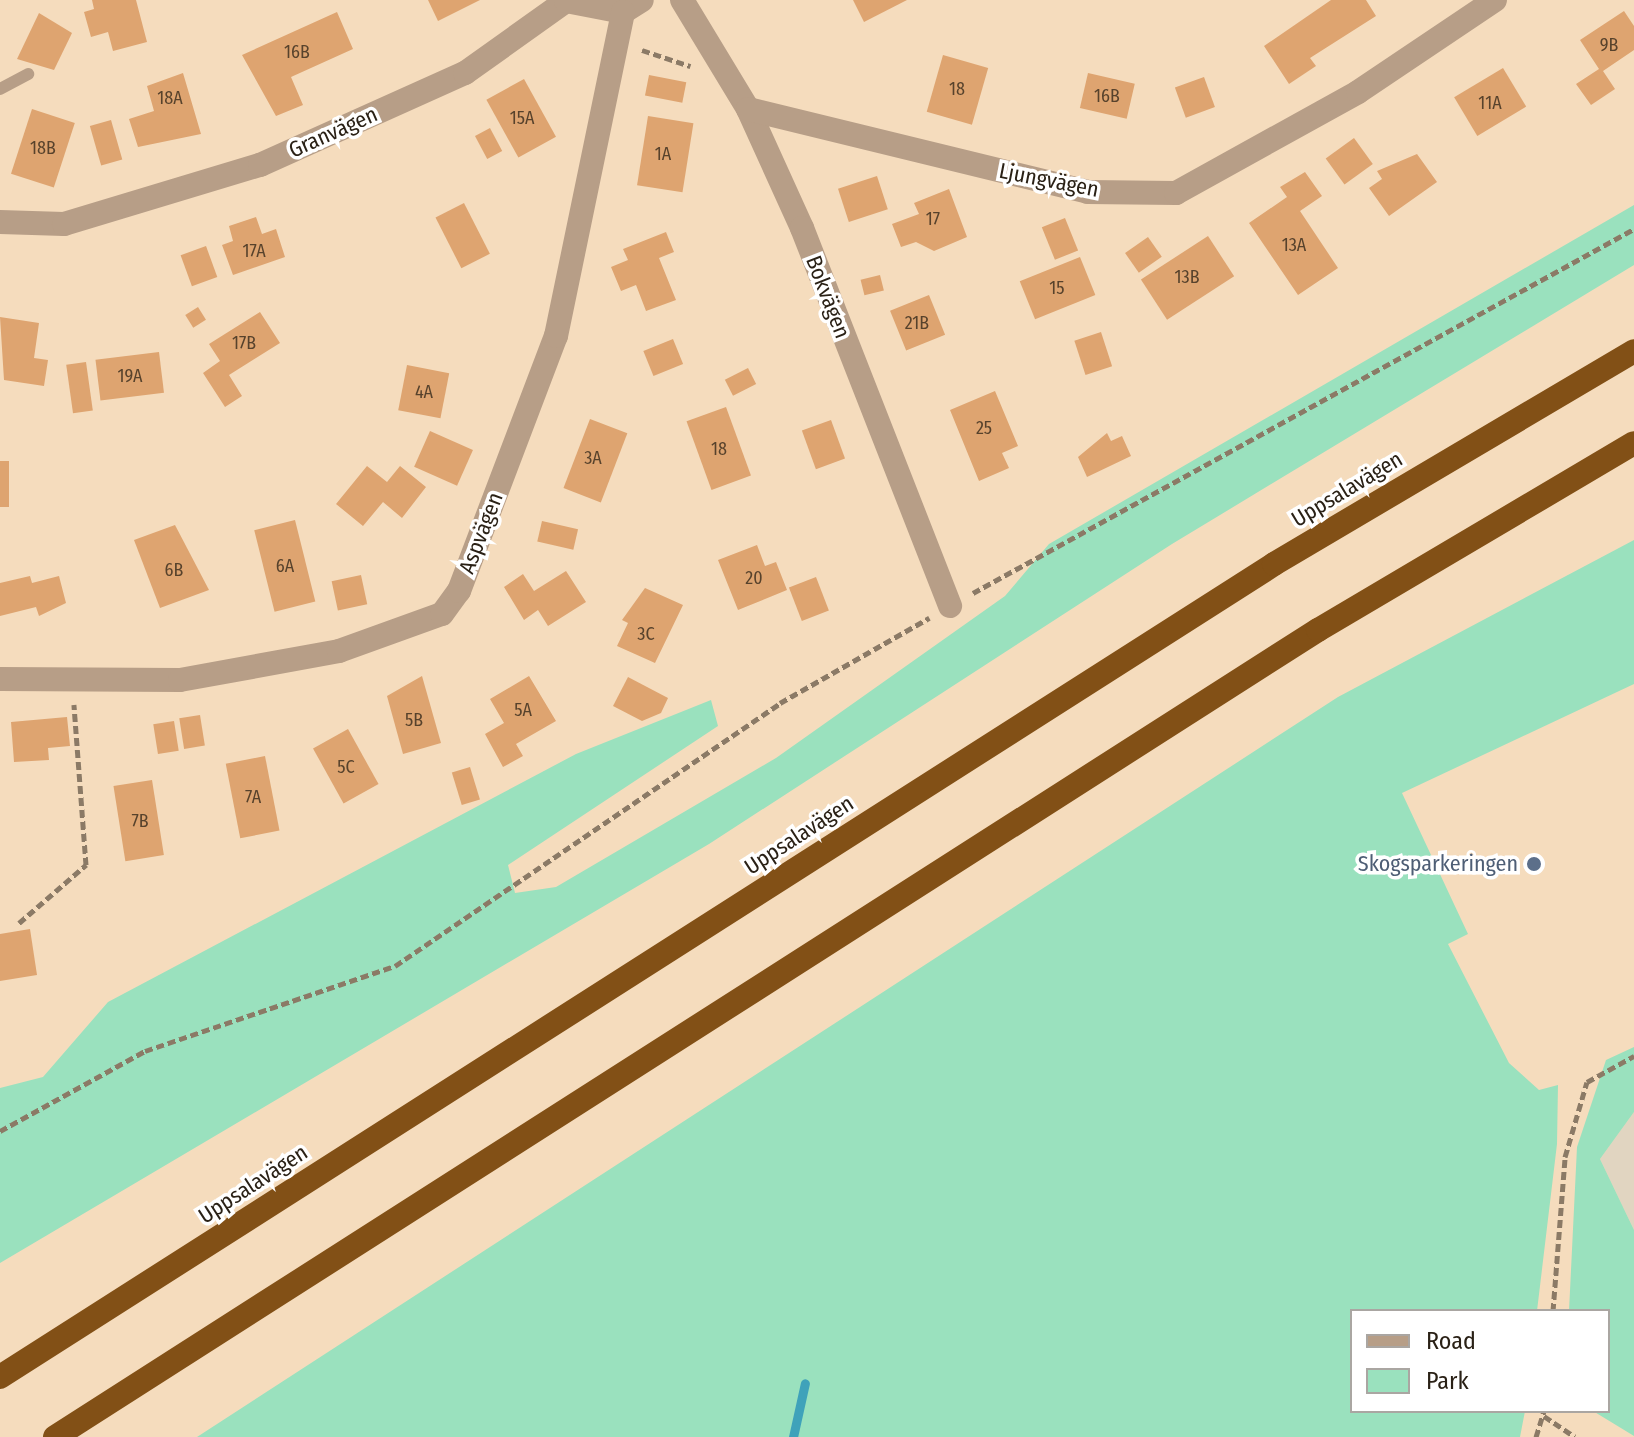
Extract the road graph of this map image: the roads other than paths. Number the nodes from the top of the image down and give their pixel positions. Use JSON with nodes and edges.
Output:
{"nodes":[{"id":1,"x":682,"y":0,"type":"edge"},
{"id":2,"x":1495,"y":0,"type":"edge"},
{"id":3,"x":632,"y":6,"type":"edge"},
{"id":4,"x":28,"y":74,"type":"dead end"},
{"id":5,"x":0,"y":89,"type":"edge"},
{"id":6,"x":748,"y":109,"type":"junction"},
{"id":7,"x":0,"y":222,"type":"edge"},
{"id":8,"x":1634,"y":351,"type":"edge"},
{"id":9,"x":1634,"y":443,"type":"edge"},
{"id":10,"x":950,"y":606,"type":"road end"},
{"id":11,"x":0,"y":679,"type":"edge"},
{"id":12,"x":0,"y":1377,"type":"edge"},
{"id":13,"x":55,"y":1437,"type":"edge"}],
"edges":[{"from":1,"to":6,"type":"street","name":"Bokvägen"},
{"from":2,"to":6,"type":"street","name":"Ljungvägen"},
{"from":3,"to":7,"type":"street","name":"Granvägen"},
{"from":3,"to":11,"type":"street","name":"Aspvägen"},
{"from":4,"to":5,"type":"lane"},
{"from":6,"to":10,"type":"street","name":"Bokvägen"},
{"from":8,"to":12,"type":"highway","name":"Uppsalavägen"},
{"from":9,"to":13,"type":"highway"}]}
